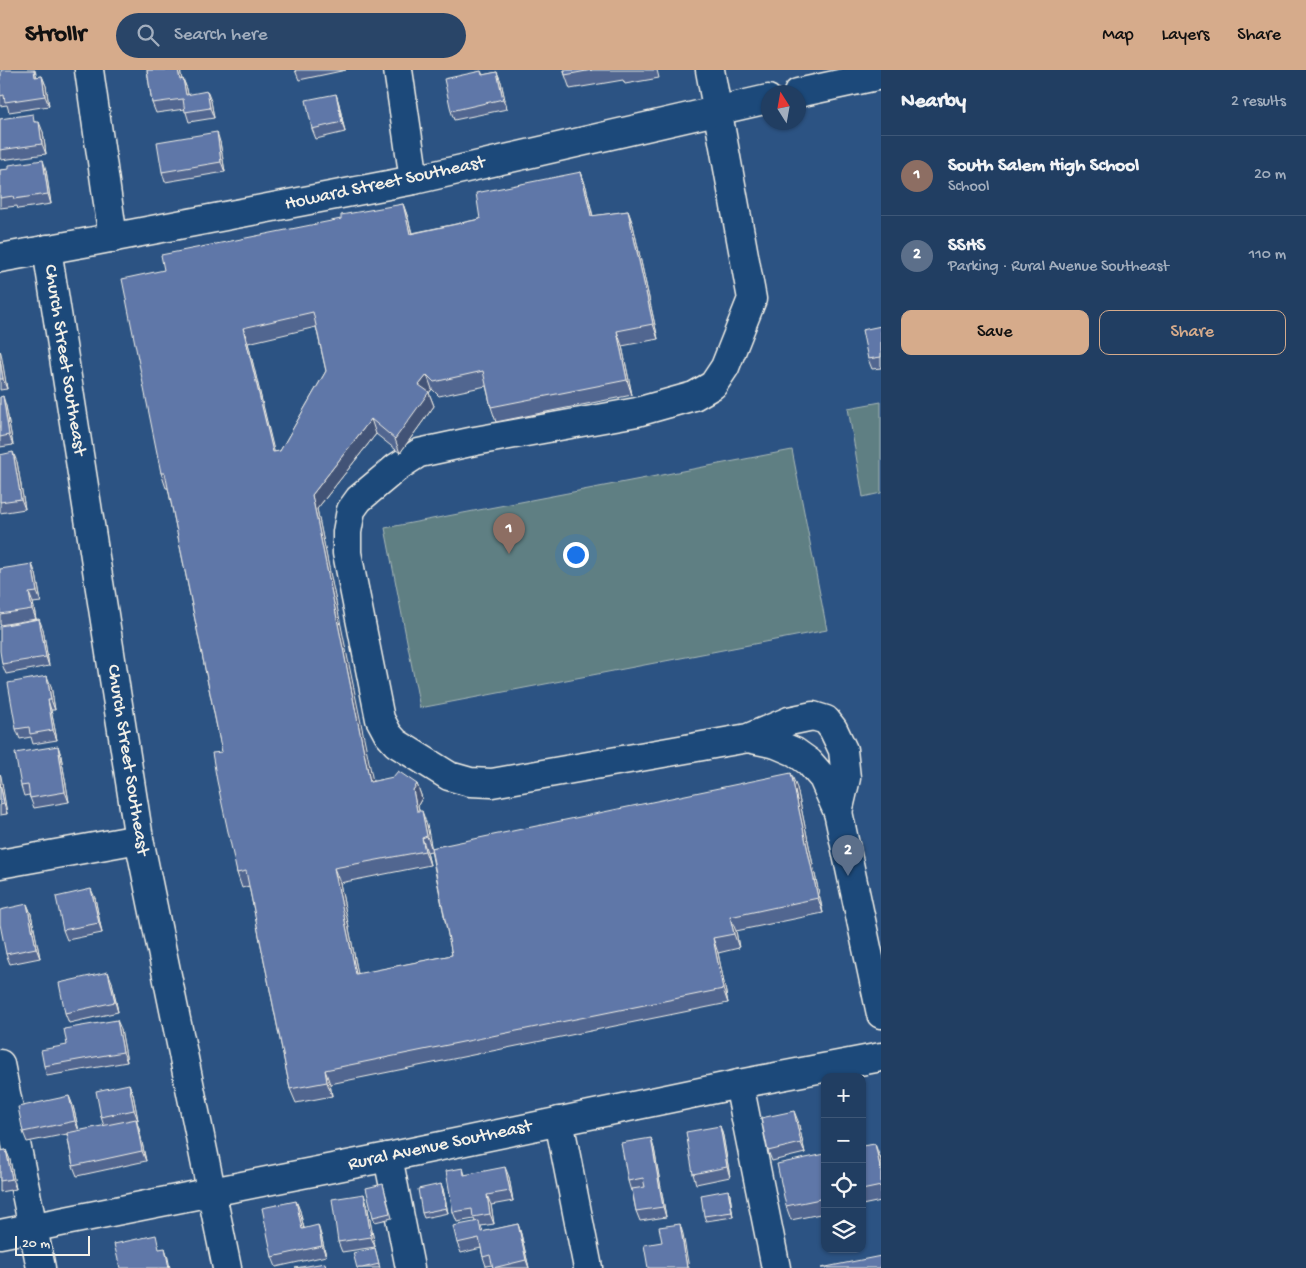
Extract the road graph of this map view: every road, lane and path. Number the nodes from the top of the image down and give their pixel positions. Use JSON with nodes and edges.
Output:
{"nodes":[{"id":1,"x":89,"y":70,"type":"edge"},
{"id":2,"x":398,"y":70,"type":"edge"},
{"id":3,"x":710,"y":70,"type":"edge"},
{"id":4,"x":881,"y":75,"type":"edge"},
{"id":5,"x":806,"y":91,"type":"edge"},
{"id":6,"x":761,"y":101,"type":"edge"},
{"id":7,"x":717,"y":111,"type":"junction"},
{"id":8,"x":414,"y":180,"type":"junction"},
{"id":9,"x":113,"y":238,"type":"junction"},
{"id":10,"x":47,"y":249,"type":"junction"},
{"id":11,"x":0,"y":258,"type":"edge"},
{"id":12,"x":748,"y":738,"type":"junction"},
{"id":13,"x":838,"y":812,"type":"junction"},
{"id":14,"x":140,"y":839,"type":"junction"},
{"id":15,"x":0,"y":864,"type":"edge"},
{"id":16,"x":881,"y":1014,"type":"edge"},
{"id":17,"x":881,"y":1057,"type":"edge"},
{"id":18,"x":0,"y":1064,"type":"edge"},
{"id":19,"x":739,"y":1084,"type":"junction"},
{"id":20,"x":558,"y":1121,"type":"junction"},
{"id":21,"x":388,"y":1157,"type":"junction"},
{"id":22,"x":212,"y":1191,"type":"junction"},
{"id":23,"x":33,"y":1227,"type":"junction"},
{"id":24,"x":0,"y":1234,"type":"edge"},
{"id":25,"x":41,"y":1268,"type":"edge"},
{"id":26,"x":227,"y":1268,"type":"edge"},
{"id":27,"x":410,"y":1268,"type":"edge"},
{"id":28,"x":588,"y":1268,"type":"edge"},
{"id":29,"x":776,"y":1268,"type":"edge"}],
"edges":[{"from":1,"to":9,"type":"street"},
{"from":2,"to":8,"type":"street"},
{"from":3,"to":7,"type":"street"},
{"from":4,"to":5,"type":"street"},
{"from":6,"to":7,"type":"street","name":"Howard Street Southeast"},
{"from":7,"to":8,"type":"street","name":"Howard Street Southeast"},
{"from":7,"to":12,"type":"street"},
{"from":8,"to":9,"type":"street","name":"Howard Street Southeast"},
{"from":9,"to":10,"type":"street","name":"Howard Street Southeast"},
{"from":10,"to":11,"type":"street","name":"Howard Street Southeast"},
{"from":10,"to":14,"type":"street","name":"Church Street Southeast"},
{"from":12,"to":13,"type":"street"},
{"from":12,"to":13,"type":"street"},
{"from":13,"to":16,"type":"street"},
{"from":14,"to":15,"type":"street"},
{"from":14,"to":22,"type":"street","name":"Church Street Southeast"},
{"from":17,"to":19,"type":"street","name":"Rural Avenue Southeast"},
{"from":18,"to":23,"type":"street"},
{"from":19,"to":20,"type":"street","name":"Rural Avenue Southeast"},
{"from":19,"to":29,"type":"street"},
{"from":20,"to":21,"type":"street","name":"Rural Avenue Southeast"},
{"from":20,"to":28,"type":"street"},
{"from":21,"to":22,"type":"street","name":"Rural Avenue Southeast"},
{"from":21,"to":27,"type":"street"},
{"from":22,"to":23,"type":"street","name":"Rural Avenue Southeast"},
{"from":22,"to":26,"type":"street","name":"Church Street Southeast"},
{"from":23,"to":24,"type":"street","name":"Rural Avenue Southeast"},
{"from":23,"to":25,"type":"street"}]}
